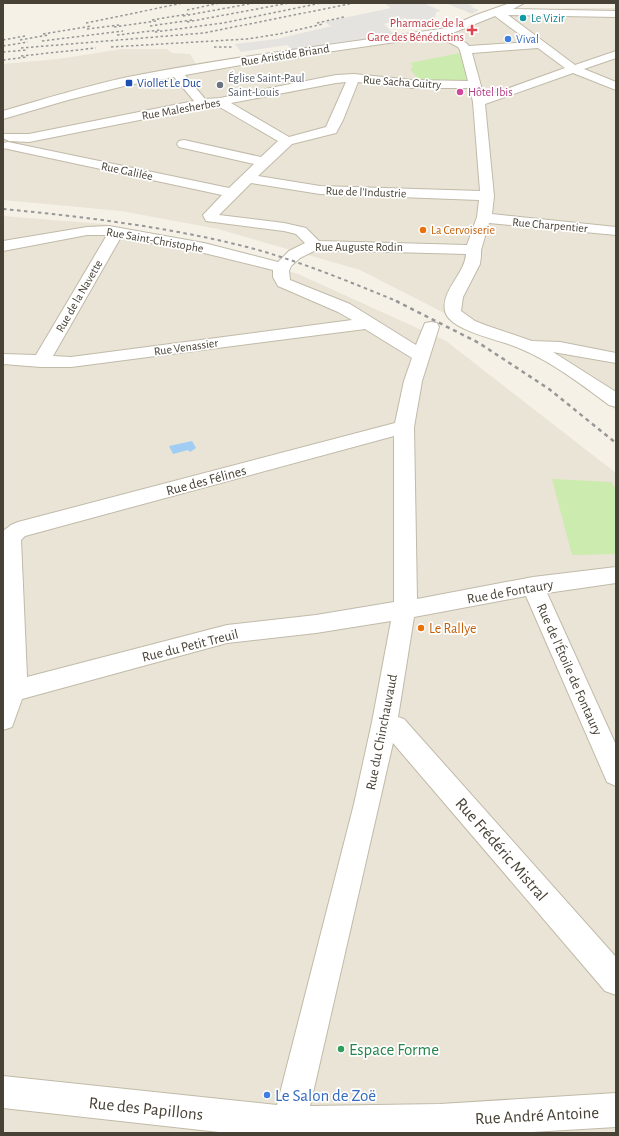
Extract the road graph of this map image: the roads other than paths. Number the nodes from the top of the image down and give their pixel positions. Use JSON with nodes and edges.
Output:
{"nodes":[{"id":1,"x":519,"y":3,"type":"edge"},
{"id":2,"x":601,"y":3,"type":"edge"},
{"id":3,"x":616,"y":8,"type":"edge"},
{"id":4,"x":497,"y":12,"type":"junction"},
{"id":5,"x":593,"y":14,"type":"junction"},
{"id":6,"x":616,"y":14,"type":"edge"},
{"id":7,"x":458,"y":28,"type":"junction"},
{"id":8,"x":439,"y":33,"type":"junction"},
{"id":9,"x":540,"y":45,"type":"junction"},
{"id":10,"x":464,"y":48,"type":"junction"},
{"id":11,"x":616,"y":54,"type":"edge"},
{"id":12,"x":573,"y":69,"type":"junction"},
{"id":13,"x":176,"y":72,"type":"junction"},
{"id":14,"x":354,"y":78,"type":"junction"},
{"id":15,"x":475,"y":85,"type":"junction"},
{"id":16,"x":616,"y":86,"type":"edge"},
{"id":17,"x":220,"y":102,"type":"junction"},
{"id":18,"x":479,"y":102,"type":"junction"},
{"id":19,"x":205,"y":103,"type":"junction"},
{"id":20,"x":3,"y":114,"type":"edge"},
{"id":21,"x":287,"y":141,"type":"junction"},
{"id":22,"x":11,"y":142,"type":"edge"},
{"id":23,"x":184,"y":144,"type":"dead end"},
{"id":24,"x":263,"y":162,"type":"junction"},
{"id":25,"x":247,"y":178,"type":"junction"},
{"id":26,"x":231,"y":193,"type":"junction"},
{"id":27,"x":487,"y":196,"type":"junction"},
{"id":28,"x":484,"y":217,"type":"junction"},
{"id":29,"x":117,"y":231,"type":"junction"},
{"id":30,"x":616,"y":231,"type":"edge"},
{"id":31,"x":314,"y":244,"type":"junction"},
{"id":32,"x":3,"y":246,"type":"edge"},
{"id":33,"x":473,"y":250,"type":"junction"},
{"id":34,"x":281,"y":267,"type":"junction"},
{"id":35,"x":369,"y":323,"type":"junction"},
{"id":36,"x":431,"y":327,"type":"dead end"},
{"id":37,"x":529,"y":346,"type":"junction"},
{"id":38,"x":421,"y":356,"type":"junction"},
{"id":39,"x":616,"y":358,"type":"edge"},
{"id":40,"x":3,"y":360,"type":"edge"},
{"id":41,"x":41,"y":362,"type":"junction"},
{"id":42,"x":616,"y":401,"type":"edge"},
{"id":43,"x":404,"y":427,"type":"junction"},
{"id":44,"x":616,"y":575,"type":"edge"},
{"id":45,"x":533,"y":586,"type":"junction"},
{"id":46,"x":404,"y":610,"type":"junction"},
{"id":47,"x":8,"y":692,"type":"edge"},
{"id":48,"x":3,"y":719,"type":"edge"},
{"id":49,"x":385,"y":722,"type":"junction"},
{"id":50,"x":616,"y":774,"type":"edge"},
{"id":51,"x":616,"y":980,"type":"edge"},
{"id":52,"x":3,"y":1092,"type":"edge"},
{"id":53,"x":616,"y":1110,"type":"edge"},
{"id":54,"x":289,"y":1128,"type":"edge"}],
"edges":[{"from":1,"to":4,"type":"street"},
{"from":2,"to":3,"type":"street"},
{"from":2,"to":5,"type":"street"},
{"from":4,"to":5,"type":"street"},
{"from":4,"to":7,"type":"street","name":"Rue Aristide Briand"},
{"from":4,"to":9,"type":"street"},
{"from":5,"to":6,"type":"street"},
{"from":7,"to":8,"type":"street","name":"Rue Aristide Briand"},
{"from":7,"to":10,"type":"street"},
{"from":8,"to":10,"type":"street"},
{"from":8,"to":13,"type":"street","name":"Rue Aristide Briand"},
{"from":9,"to":10,"type":"street"},
{"from":9,"to":12,"type":"street"},
{"from":10,"to":15,"type":"street"},
{"from":11,"to":12,"type":"street"},
{"from":12,"to":16,"type":"street"},
{"from":12,"to":18,"type":"street"},
{"from":13,"to":19,"type":"street"},
{"from":13,"to":20,"type":"street","name":"Rue Aristide Briand"},
{"from":14,"to":15,"type":"street","name":"Rue Sacha Guitry"},
{"from":14,"to":17,"type":"street","name":"Rue Malesherbes"},
{"from":14,"to":21,"type":"street"},
{"from":15,"to":18,"type":"street"},
{"from":17,"to":19,"type":"street","name":"Rue Malesherbes"},
{"from":17,"to":21,"type":"street"},
{"from":18,"to":27,"type":"street"},
{"from":19,"to":22,"type":"street","name":"Rue Malesherbes"},
{"from":20,"to":22,"type":"street"},
{"from":21,"to":24,"type":"street"},
{"from":22,"to":26,"type":"street","name":"Rue Galilée"},
{"from":23,"to":24,"type":"street"},
{"from":24,"to":25,"type":"street"},
{"from":25,"to":26,"type":"street"},
{"from":25,"to":27,"type":"street","name":"Rue de l'Industrie"},
{"from":26,"to":31,"type":"street"},
{"from":27,"to":28,"type":"street"},
{"from":28,"to":30,"type":"street","name":"Rue Charpentier"},
{"from":28,"to":33,"type":"street"},
{"from":29,"to":32,"type":"street","name":"Rue Saint-Christophe"},
{"from":29,"to":34,"type":"street","name":"Rue Saint-Christophe"},
{"from":29,"to":41,"type":"street","name":"Rue de la Navette"},
{"from":31,"to":33,"type":"street","name":"Rue Auguste Rodin"},
{"from":31,"to":34,"type":"street","name":"Rue Auguste Rodin"},
{"from":33,"to":37,"type":"street"},
{"from":34,"to":35,"type":"street"},
{"from":35,"to":38,"type":"street"},
{"from":35,"to":41,"type":"street","name":"Rue Venassier"},
{"from":36,"to":38,"type":"street","name":"Rue du Chinchauvaud"},
{"from":37,"to":39,"type":"street"},
{"from":37,"to":42,"type":"street"},
{"from":38,"to":43,"type":"street","name":"Rue du Chinchauvaud"},
{"from":40,"to":41,"type":"street","name":"Rue Venassier"},
{"from":43,"to":46,"type":"street","name":"Rue du Chinchauvaud"},
{"from":43,"to":47,"type":"street","name":"Rue des Félines"},
{"from":44,"to":45,"type":"street","name":"Rue de Fontaury"},
{"from":45,"to":46,"type":"street","name":"Rue de Fontaury"},
{"from":45,"to":50,"type":"street","name":"Rue de l'Étoile de Fontaury"},
{"from":46,"to":47,"type":"street","name":"Rue du Petit Treuil"},
{"from":46,"to":49,"type":"street","name":"Rue du Chinchauvaud"},
{"from":47,"to":48,"type":"street"},
{"from":49,"to":51,"type":"street","name":"Rue Frédéric Mistral"},
{"from":49,"to":54,"type":"street","name":"Rue du Chinchauvaud"},
{"from":52,"to":54,"type":"street","name":"Rue des Papillons"},
{"from":53,"to":54,"type":"street","name":"Rue André Antoine"}]}
